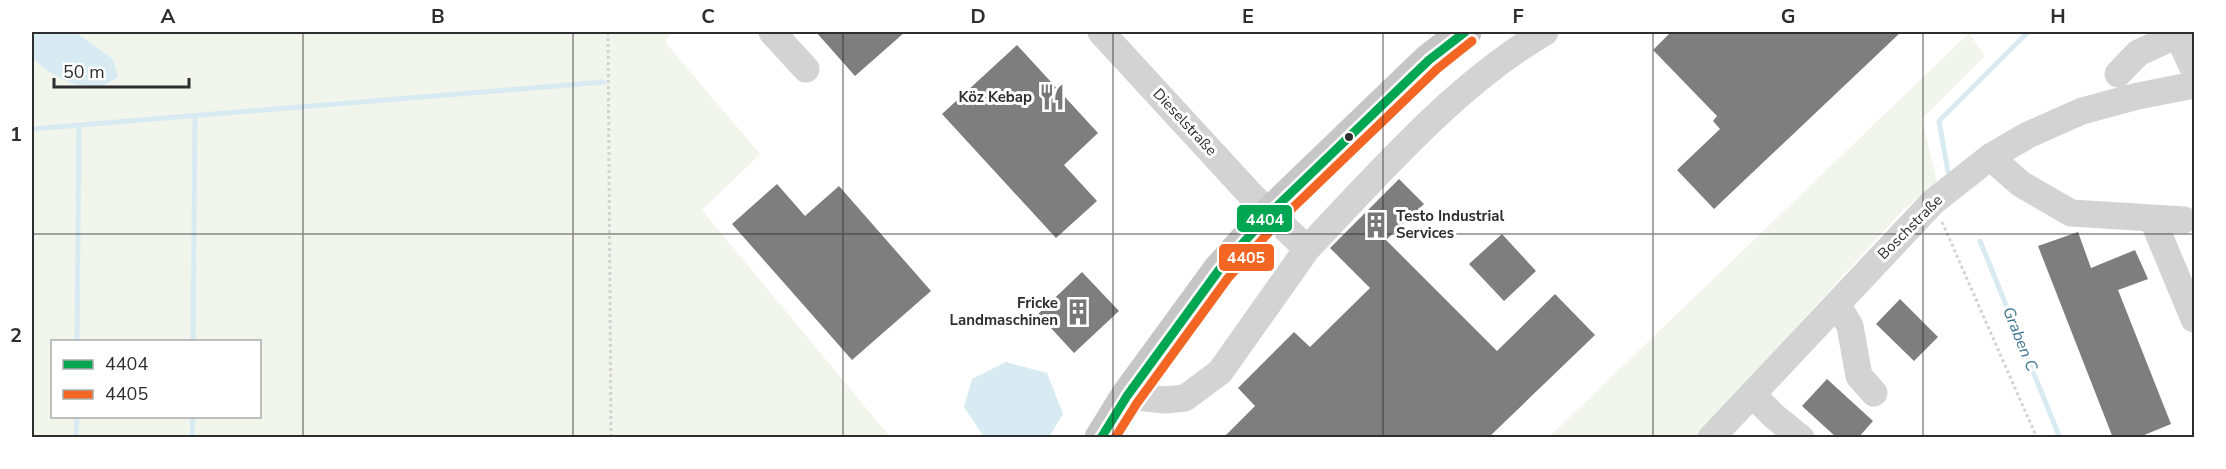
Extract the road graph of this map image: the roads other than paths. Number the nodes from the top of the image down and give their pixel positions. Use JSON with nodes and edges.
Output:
{"nodes":[{"id":1,"x":772,"y":32,"type":"edge"},
{"id":2,"x":1101,"y":32,"type":"edge"},
{"id":3,"x":1465,"y":32,"type":"edge"},
{"id":4,"x":1545,"y":32,"type":"edge"},
{"id":5,"x":806,"y":69,"type":"dead end"},
{"id":6,"x":2194,"y":70,"type":"edge"},
{"id":7,"x":2118,"y":74,"type":"dead end"},
{"id":8,"x":2194,"y":85,"type":"edge"},
{"id":9,"x":1990,"y":157,"type":"junction"},
{"id":10,"x":1270,"y":213,"type":"junction"},
{"id":11,"x":2152,"y":218,"type":"junction"},
{"id":12,"x":2184,"y":220,"type":"dead end"},
{"id":13,"x":1307,"y":249,"type":"junction"},
{"id":14,"x":1837,"y":304,"type":"junction"},
{"id":15,"x":2194,"y":319,"type":"edge"},
{"id":16,"x":1874,"y":393,"type":"dead end"},
{"id":17,"x":1752,"y":394,"type":"junction"},
{"id":18,"x":1127,"y":396,"type":"junction"},
{"id":19,"x":1771,"y":429,"type":"edge"},
{"id":20,"x":1101,"y":438,"type":"edge"},
{"id":21,"x":1711,"y":438,"type":"edge"},
{"id":22,"x":1801,"y":438,"type":"edge"}],
"edges":[{"from":1,"to":5,"type":"street"},
{"from":2,"to":10,"type":"street","name":"Dieselstraße"},
{"from":3,"to":10,"type":"main road"},
{"from":4,"to":13,"type":"street"},
{"from":6,"to":7,"type":"street"},
{"from":8,"to":9,"type":"street","name":"Boschstraße"},
{"from":9,"to":11,"type":"street"},
{"from":9,"to":14,"type":"street","name":"Boschstraße"},
{"from":10,"to":13,"type":"street","name":"Dieselstraße"},
{"from":10,"to":18,"type":"main road"},
{"from":11,"to":12,"type":"street"},
{"from":11,"to":15,"type":"street"},
{"from":13,"to":18,"type":"street"},
{"from":14,"to":16,"type":"street"},
{"from":14,"to":17,"type":"street","name":"Boschstraße"},
{"from":17,"to":19,"type":"street"},
{"from":17,"to":21,"type":"street","name":"Boschstraße"},
{"from":18,"to":20,"type":"main road"},
{"from":19,"to":22,"type":"street"}]}
